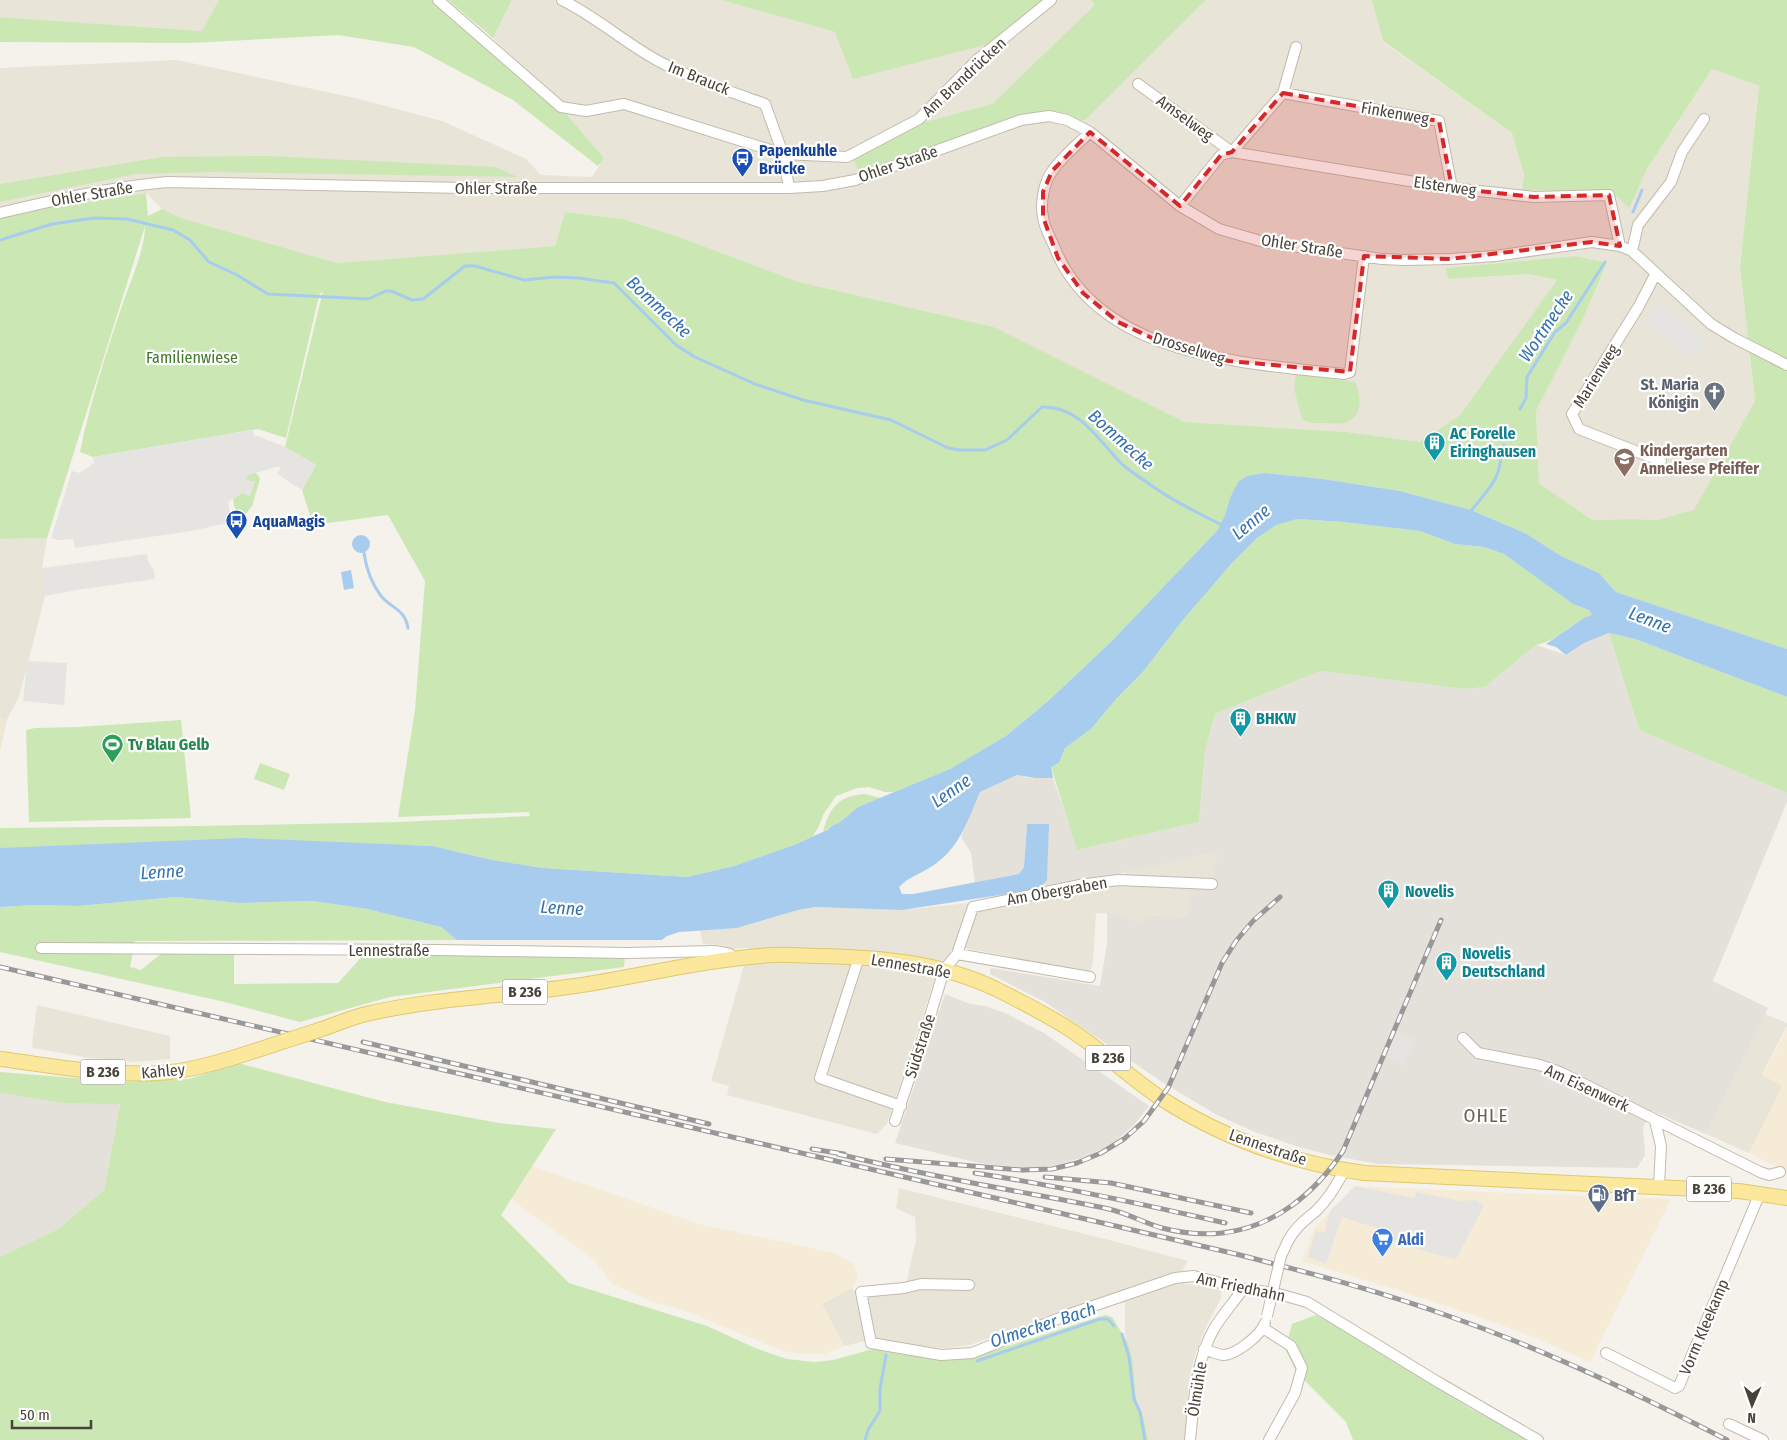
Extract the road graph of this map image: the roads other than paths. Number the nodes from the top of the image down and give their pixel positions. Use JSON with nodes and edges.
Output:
{"nodes":[{"id":1,"x":438,"y":0,"type":"edge"},
{"id":2,"x":562,"y":0,"type":"edge"},
{"id":3,"x":1051,"y":0,"type":"edge"},
{"id":4,"x":1296,"y":47,"type":"dead end"},
{"id":5,"x":1138,"y":84,"type":"dead end"},
{"id":6,"x":1283,"y":93,"type":"junction"},
{"id":7,"x":1704,"y":119,"type":"dead end"},
{"id":8,"x":1090,"y":132,"type":"junction"},
{"id":9,"x":1232,"y":152,"type":"junction"},
{"id":10,"x":784,"y":154,"type":"junction"},
{"id":11,"x":789,"y":188,"type":"junction"},
{"id":12,"x":1452,"y":188,"type":"junction"},
{"id":13,"x":1180,"y":206,"type":"junction"},
{"id":14,"x":0,"y":213,"type":"edge"},
{"id":15,"x":1620,"y":246,"type":"junction"},
{"id":16,"x":1632,"y":251,"type":"junction"},
{"id":17,"x":1364,"y":256,"type":"junction"},
{"id":18,"x":1656,"y":273,"type":"junction"},
{"id":19,"x":1787,"y":366,"type":"edge"},
{"id":20,"x":1661,"y":461,"type":"dead end"},
{"id":21,"x":1212,"y":884,"type":"dead end"},
{"id":22,"x":41,"y":948,"type":"dead end"},
{"id":23,"x":957,"y":954,"type":"junction"},
{"id":24,"x":859,"y":956,"type":"junction"},
{"id":25,"x":733,"y":960,"type":"junction"},
{"id":26,"x":944,"y":970,"type":"junction"},
{"id":27,"x":1090,"y":977,"type":"dead end"},
{"id":28,"x":1463,"y":1038,"type":"dead end"},
{"id":29,"x":0,"y":1059,"type":"edge"},
{"id":30,"x":206,"y":1066,"type":"joint"},
{"id":31,"x":901,"y":1106,"type":"junction"},
{"id":32,"x":895,"y":1121,"type":"dead end"},
{"id":33,"x":1655,"y":1121,"type":"junction"},
{"id":34,"x":1345,"y":1170,"type":"junction"},
{"id":35,"x":1780,"y":1172,"type":"dead end"},
{"id":36,"x":1659,"y":1186,"type":"junction"},
{"id":37,"x":1760,"y":1193,"type":"junction"},
{"id":38,"x":1787,"y":1198,"type":"edge"},
{"id":39,"x":969,"y":1285,"type":"dead end"},
{"id":40,"x":1243,"y":1289,"type":"junction"},
{"id":41,"x":1263,"y":1328,"type":"junction"},
{"id":42,"x":1204,"y":1349,"type":"junction"},
{"id":43,"x":1606,"y":1354,"type":"dead end"},
{"id":44,"x":1729,"y":1424,"type":"dead end"},
{"id":45,"x":1190,"y":1440,"type":"edge"},
{"id":46,"x":1269,"y":1440,"type":"edge"},
{"id":47,"x":1538,"y":1440,"type":"edge"},
{"id":48,"x":1763,"y":1440,"type":"edge"}],
"edges":[{"from":1,"to":10,"type":"street","name":"Am Brandrücken"},
{"from":2,"to":10,"type":"street","name":"Im Brauck"},
{"from":3,"to":10,"type":"street","name":"Am Brandrücken"},
{"from":4,"to":6,"type":"street","name":"Amselweg"},
{"from":5,"to":9,"type":"street","name":"Amselweg"},
{"from":6,"to":9,"type":"street","name":"Amselweg"},
{"from":6,"to":12,"type":"street","name":"Finkenweg"},
{"from":7,"to":16,"type":"street"},
{"from":8,"to":11,"type":"street","name":"Ohler Straße"},
{"from":8,"to":13,"type":"street","name":"Ohler Straße"},
{"from":8,"to":17,"type":"street","name":"Drosselweg"},
{"from":9,"to":12,"type":"street","name":"Elsterweg"},
{"from":9,"to":13,"type":"street","name":"Amselweg"},
{"from":10,"to":11,"type":"street","name":"Im Brauck"},
{"from":11,"to":14,"type":"street","name":"Ohler Straße"},
{"from":12,"to":15,"type":"street","name":"Elsterweg"},
{"from":13,"to":17,"type":"street","name":"Ohler Straße"},
{"from":15,"to":16,"type":"street","name":"Ohler Straße"},
{"from":15,"to":17,"type":"street","name":"Ohler Straße"},
{"from":16,"to":18,"type":"street","name":"Ohler Straße"},
{"from":18,"to":19,"type":"street","name":"Ohler Straße"},
{"from":18,"to":20,"type":"street","name":"Marienweg"},
{"from":21,"to":23,"type":"street","name":"Am Obergraben"},
{"from":22,"to":25,"type":"street","name":"Lennestraße"},
{"from":23,"to":26,"type":"street","name":"Am Obergraben"},
{"from":23,"to":27,"type":"street","name":"Lennestraße"},
{"from":24,"to":25,"type":"main road","name":"Lennestraße","number":"B 236"},
{"from":24,"to":26,"type":"main road","name":"Lennestraße","number":"B 236"},
{"from":24,"to":31,"type":"street"},
{"from":25,"to":30,"type":"main road","name":"Lennestraße","number":"B 236","bridge":true},
{"from":26,"to":31,"type":"street","name":"Südstraße"},
{"from":26,"to":34,"type":"main road","name":"Lennestraße","number":"B 236"},
{"from":28,"to":33,"type":"street","name":"Am Eisenwerk"},
{"from":29,"to":30,"type":"main road","name":"Kahley","number":"B 236"},
{"from":31,"to":32,"type":"street","name":"Südstraße"},
{"from":33,"to":35,"type":"street","name":"Am Eisenwerk"},
{"from":33,"to":36,"type":"street"},
{"from":34,"to":36,"type":"main road","name":"Lennestraße","number":"B 236"},
{"from":34,"to":41,"type":"street","bridge":true},
{"from":36,"to":37,"type":"main road","name":"Lennestraße","number":"B 236"},
{"from":37,"to":38,"type":"main road","name":"Lennestraße","number":"B 236"},
{"from":37,"to":43,"type":"street","name":"Vorm Kleekamp"},
{"from":39,"to":40,"type":"street","name":"Am Friedhahn"},
{"from":40,"to":42,"type":"street","name":"Ölmühle"},
{"from":40,"to":47,"type":"street","name":"Am Friedhahn"},
{"from":41,"to":42,"type":"street"},
{"from":41,"to":46,"type":"street"},
{"from":42,"to":45,"type":"street","name":"Ölmühle"},
{"from":44,"to":48,"type":"street"}]}
